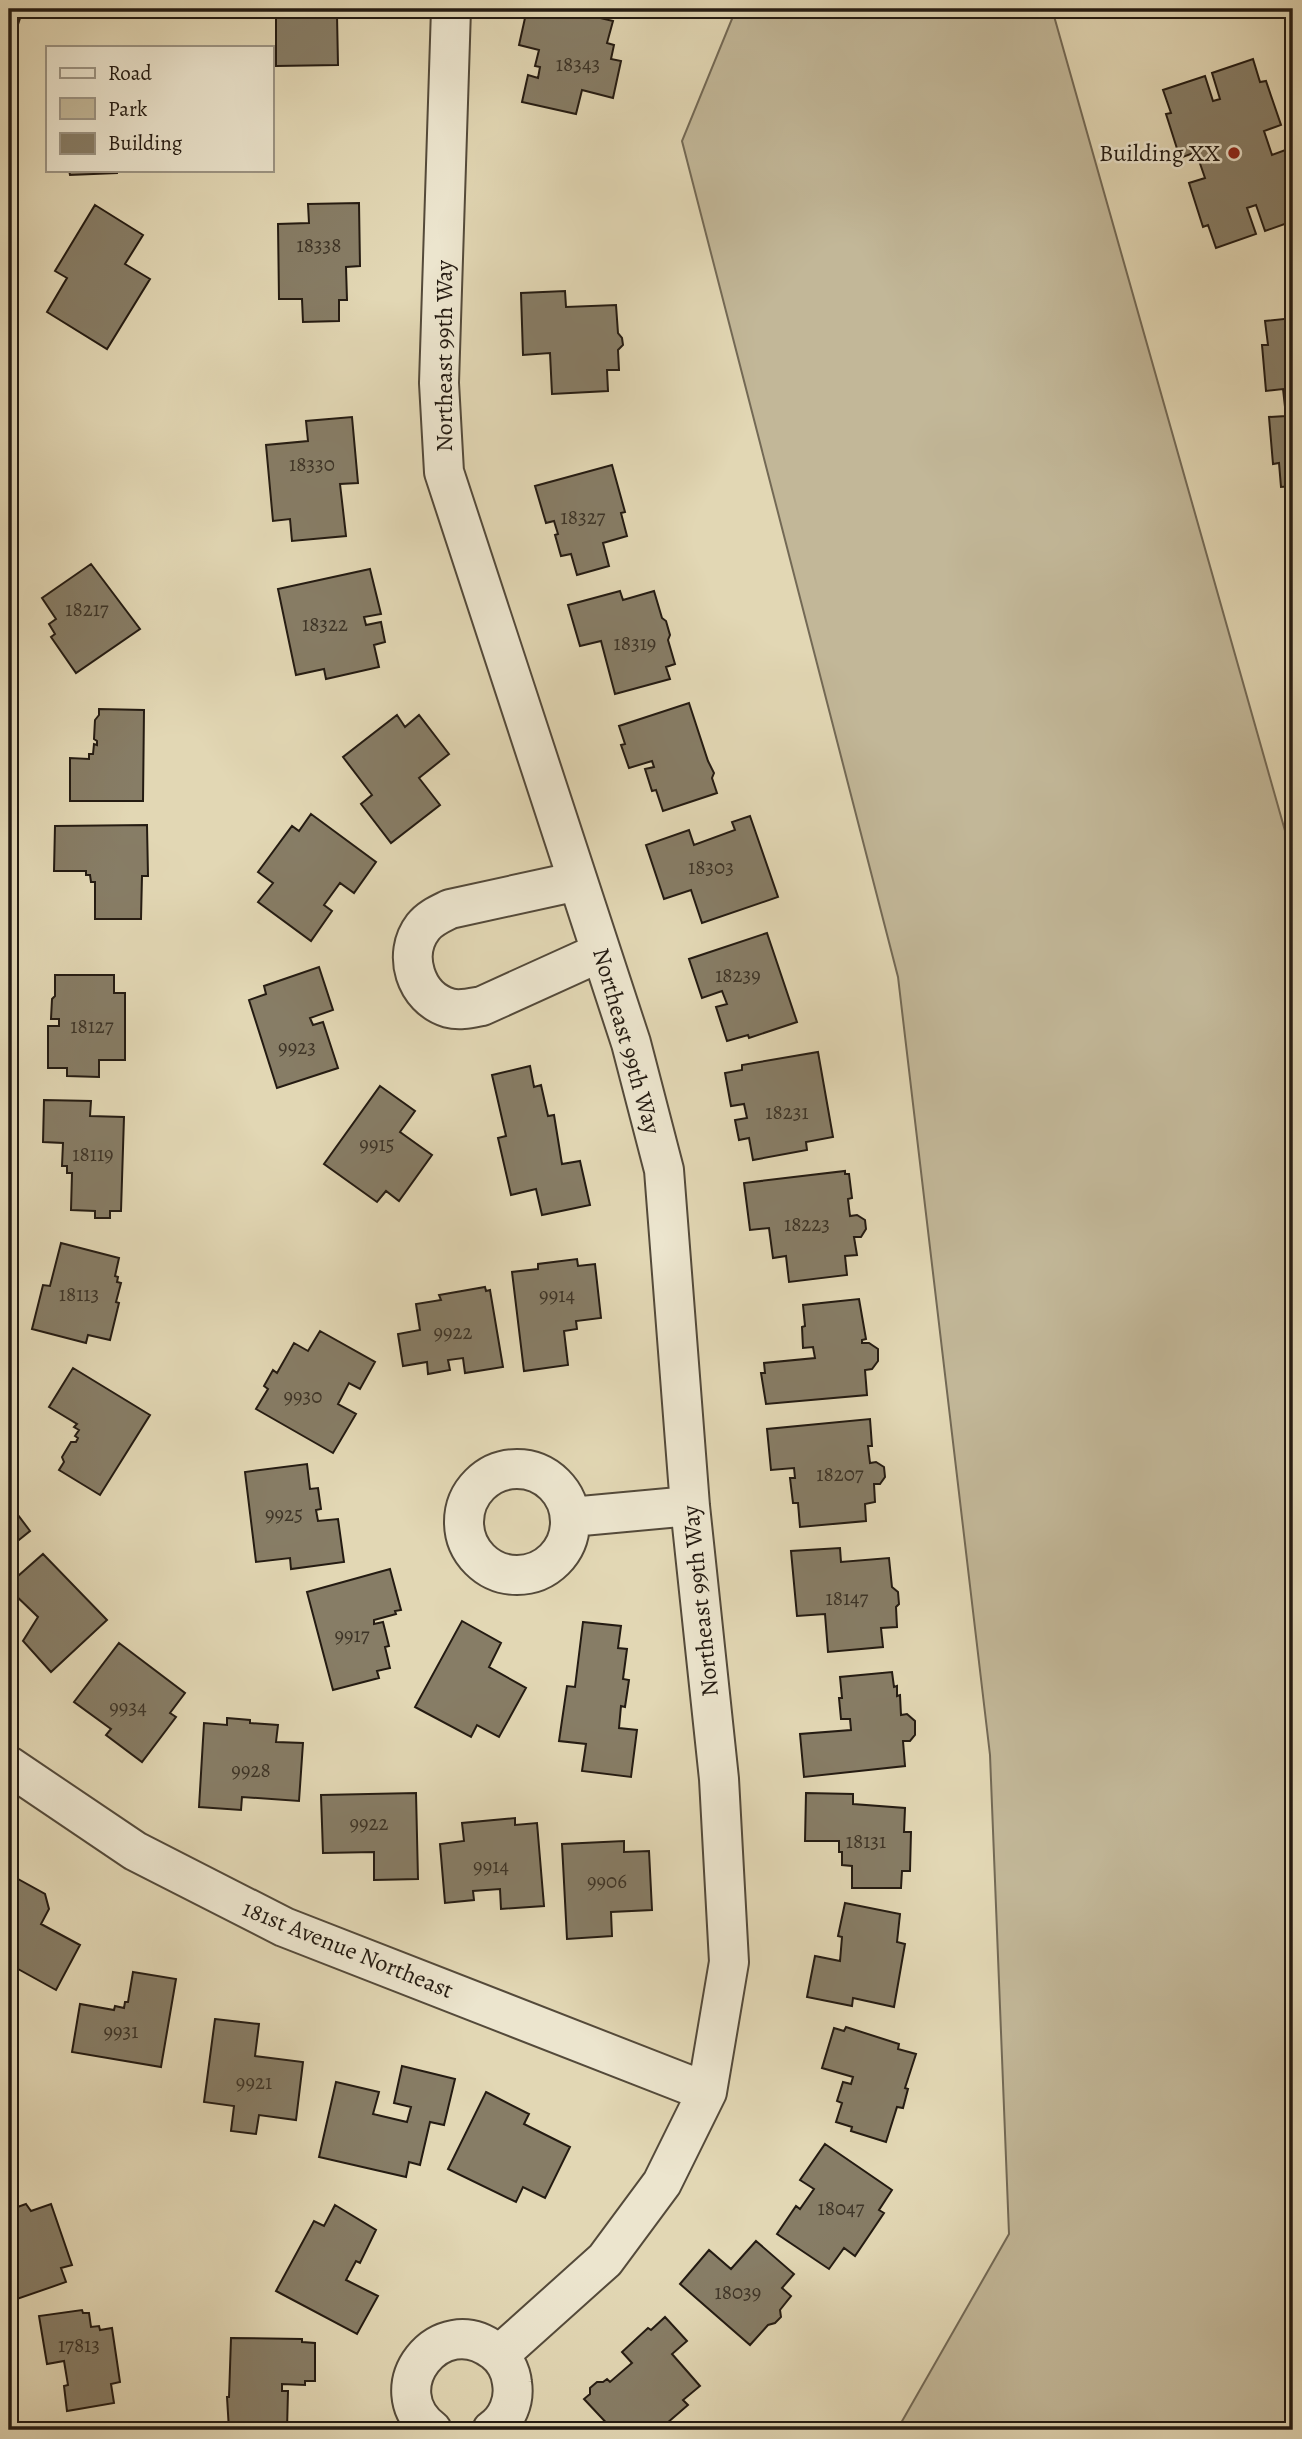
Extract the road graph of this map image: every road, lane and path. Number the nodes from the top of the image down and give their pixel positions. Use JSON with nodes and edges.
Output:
{"nodes":[{"id":1,"x":451,"y":9,"type":"edge"},
{"id":2,"x":578,"y":881,"type":"junction"},
{"id":3,"x":601,"y":953,"type":"junction"},
{"id":4,"x":690,"y":1506,"type":"junction"},
{"id":5,"x":571,"y":1517,"type":"dead end"},
{"id":6,"x":9,"y":1766,"type":"edge"},
{"id":7,"x":707,"y":2092,"type":"junction"},
{"id":8,"x":499,"y":2355,"type":"junction"},
{"id":9,"x":432,"y":2430,"type":"edge"},
{"id":10,"x":492,"y":2430,"type":"edge"}],
"edges":[{"from":1,"to":2,"type":"street","name":"Northeast 99th Way"},
{"from":2,"to":3,"type":"street","name":"Northeast 99th Way"},
{"from":2,"to":3,"type":"street"},
{"from":3,"to":4,"type":"street","name":"Northeast 99th Way"},
{"from":4,"to":5,"type":"street"},
{"from":4,"to":7,"type":"street","name":"Northeast 99th Way"},
{"from":6,"to":7,"type":"street","name":"181st Avenue Northeast"},
{"from":7,"to":8,"type":"street","name":"Northeast 99th Way"},
{"from":8,"to":9,"type":"street"},
{"from":8,"to":10,"type":"street"}]}
